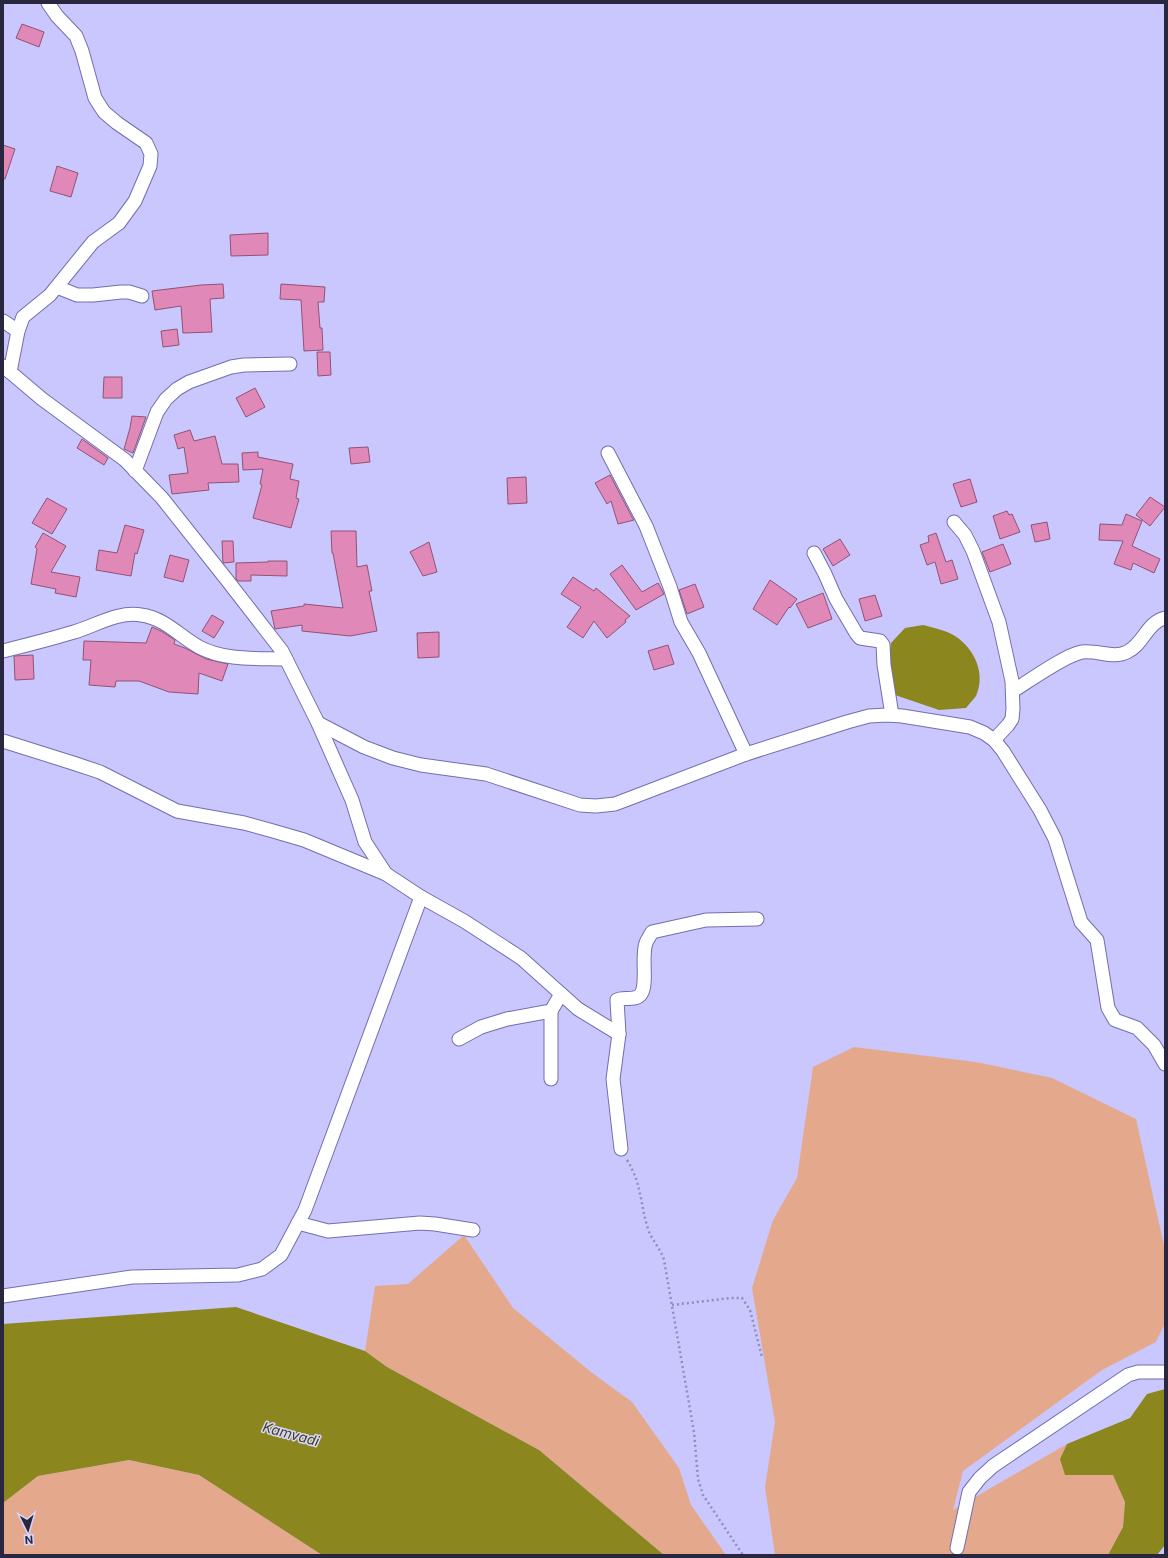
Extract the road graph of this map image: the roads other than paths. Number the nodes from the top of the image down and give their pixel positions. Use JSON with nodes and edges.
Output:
{"nodes":[{"id":1,"x":48,"y":3,"type":"edge"},
{"id":2,"x":57,"y":287,"type":"junction"},
{"id":3,"x":142,"y":296,"type":"dead end"},
{"id":4,"x":3,"y":321,"type":"edge"},
{"id":5,"x":18,"y":331,"type":"junction"},
{"id":6,"x":290,"y":364,"type":"dead end"},
{"id":7,"x":6,"y":369,"type":"edge"},
{"id":8,"x":608,"y":453,"type":"dead end"},
{"id":9,"x":136,"y":471,"type":"junction"},
{"id":10,"x":954,"y":522,"type":"dead end"},
{"id":11,"x":814,"y":553,"type":"dead end"},
{"id":12,"x":1165,"y":618,"type":"edge"},
{"id":13,"x":3,"y":651,"type":"edge"},
{"id":14,"x":286,"y":659,"type":"junction"},
{"id":15,"x":1013,"y":691,"type":"junction"},
{"id":16,"x":892,"y":715,"type":"junction"},
{"id":17,"x":318,"y":723,"type":"junction"},
{"id":18,"x":994,"y":740,"type":"junction"},
{"id":19,"x":3,"y":741,"type":"edge"},
{"id":20,"x":746,"y":754,"type":"junction"},
{"id":21,"x":386,"y":874,"type":"junction"},
{"id":22,"x":421,"y":897,"type":"junction"},
{"id":23,"x":757,"y":919,"type":"dead end"},
{"id":24,"x":561,"y":994,"type":"junction"},
{"id":25,"x":551,"y":1011,"type":"junction"},
{"id":26,"x":618,"y":1034,"type":"junction"},
{"id":27,"x":459,"y":1039,"type":"dead end"},
{"id":28,"x":1165,"y":1064,"type":"edge"},
{"id":29,"x":551,"y":1079,"type":"dead end"},
{"id":30,"x":621,"y":1149,"type":"road end"},
{"id":31,"x":298,"y":1223,"type":"junction"},
{"id":32,"x":473,"y":1230,"type":"dead end"},
{"id":33,"x":3,"y":1296,"type":"edge"},
{"id":34,"x":1165,"y":1372,"type":"edge"},
{"id":35,"x":958,"y":1548,"type":"dead end"}],
"edges":[{"from":1,"to":2,"type":"street"},
{"from":2,"to":3,"type":"street"},
{"from":2,"to":5,"type":"street"},
{"from":4,"to":5,"type":"street"},
{"from":5,"to":7,"type":"street"},
{"from":6,"to":9,"type":"street"},
{"from":7,"to":9,"type":"street"},
{"from":8,"to":20,"type":"street"},
{"from":9,"to":14,"type":"street"},
{"from":10,"to":15,"type":"street"},
{"from":11,"to":16,"type":"street"},
{"from":12,"to":15,"type":"street"},
{"from":13,"to":14,"type":"street"},
{"from":14,"to":17,"type":"street"},
{"from":15,"to":18,"type":"street"},
{"from":16,"to":18,"type":"street"},
{"from":16,"to":20,"type":"street"},
{"from":17,"to":20,"type":"street"},
{"from":17,"to":21,"type":"street"},
{"from":18,"to":28,"type":"street"},
{"from":19,"to":21,"type":"street"},
{"from":21,"to":22,"type":"street"},
{"from":22,"to":24,"type":"street"},
{"from":22,"to":31,"type":"street"},
{"from":23,"to":26,"type":"street"},
{"from":24,"to":25,"type":"street"},
{"from":24,"to":26,"type":"street"},
{"from":25,"to":27,"type":"street"},
{"from":25,"to":29,"type":"street"},
{"from":26,"to":30,"type":"street"},
{"from":31,"to":32,"type":"street"},
{"from":31,"to":33,"type":"street"},
{"from":34,"to":35,"type":"street"}]}
